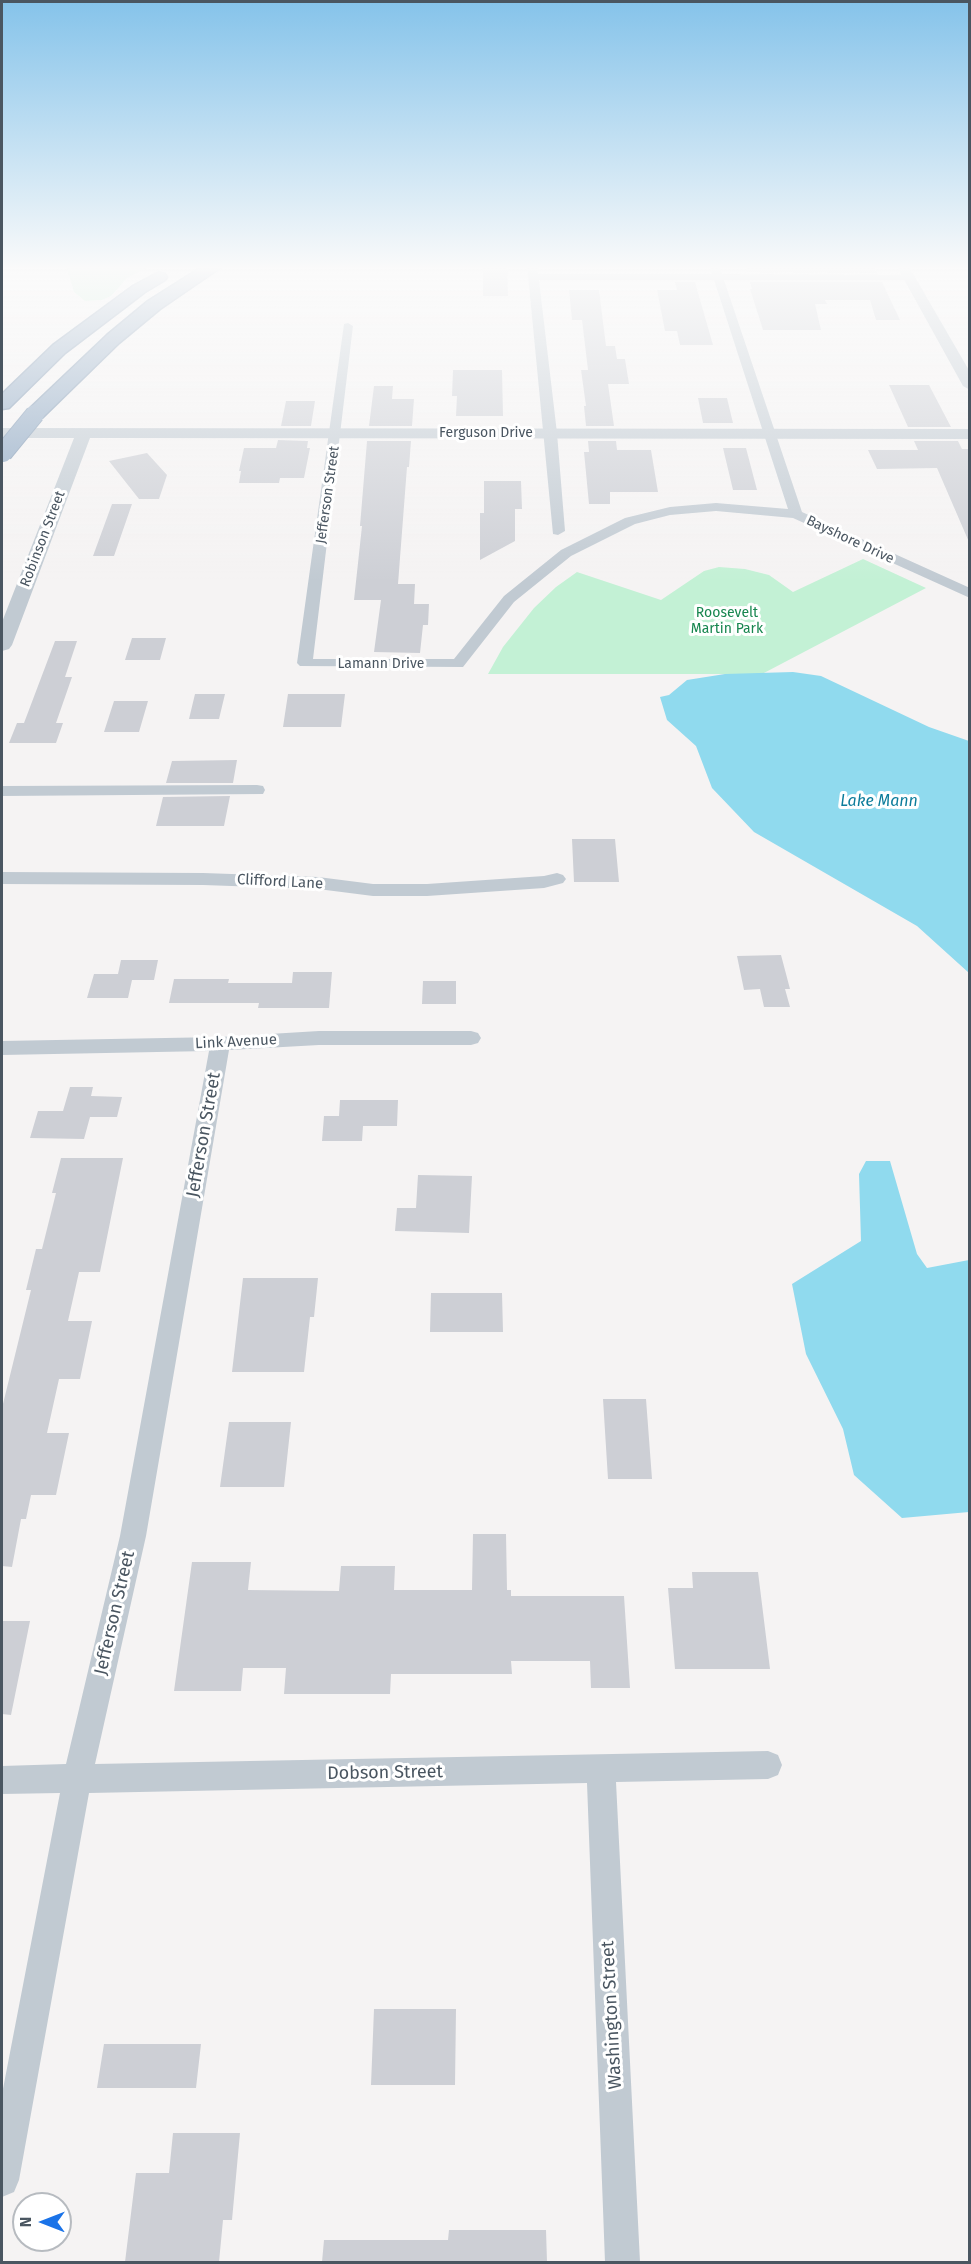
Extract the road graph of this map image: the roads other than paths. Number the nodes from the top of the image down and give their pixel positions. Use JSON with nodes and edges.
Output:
{"nodes":[{"id":1,"x":37,"y":371,"type":"edge"},
{"id":2,"x":80,"y":371,"type":"edge"},
{"id":3,"x":343,"y":371,"type":"edge"},
{"id":4,"x":544,"y":371,"type":"edge"},
{"id":5,"x":749,"y":371,"type":"edge"},
{"id":6,"x":960,"y":371,"type":"edge"},
{"id":7,"x":969,"y":386,"type":"edge"},
{"id":8,"x":2,"y":404,"type":"edge"},
{"id":9,"x":84,"y":432,"type":"junction"},
{"id":10,"x":336,"y":432,"type":"junction"},
{"id":11,"x":2,"y":433,"type":"edge"},
{"id":12,"x":551,"y":433,"type":"junction"},
{"id":13,"x":769,"y":433,"type":"junction"},
{"id":14,"x":969,"y":434,"type":"edge"},
{"id":15,"x":2,"y":454,"type":"edge"},
{"id":16,"x":796,"y":514,"type":"junction"},
{"id":17,"x":558,"y":531,"type":"dead end"},
{"id":18,"x":969,"y":594,"type":"edge"},
{"id":19,"x":2,"y":645,"type":"edge"},
{"id":20,"x":305,"y":663,"type":"joint"},
{"id":21,"x":458,"y":664,"type":"joint"},
{"id":22,"x":257,"y":790,"type":"dead end"},
{"id":23,"x":2,"y":791,"type":"edge"},
{"id":24,"x":2,"y":878,"type":"edge"},
{"id":25,"x":557,"y":879,"type":"dead end"},
{"id":26,"x":471,"y":1038,"type":"dead end"},
{"id":27,"x":220,"y":1044,"type":"junction"},
{"id":28,"x":2,"y":1048,"type":"edge"},
{"id":29,"x":768,"y":1765,"type":"dead end"},
{"id":30,"x":601,"y":1768,"type":"junction"},
{"id":31,"x":77,"y":1779,"type":"junction"},
{"id":32,"x":2,"y":1780,"type":"edge"},
{"id":33,"x":2,"y":2180,"type":"edge"},
{"id":34,"x":623,"y":2262,"type":"edge"}],
"edges":[{"from":1,"to":8,"type":"highway"},
{"from":2,"to":15,"type":"highway","bridge":true},
{"from":3,"to":10,"type":"street","name":"Jefferson Street"},
{"from":4,"to":12,"type":"street"},
{"from":5,"to":13,"type":"street"},
{"from":6,"to":7,"type":"street"},
{"from":9,"to":10,"type":"street","name":"Ferguson Drive"},
{"from":9,"to":11,"type":"street","name":"Ferguson Drive"},
{"from":9,"to":19,"type":"street","name":"Robinson Street"},
{"from":10,"to":12,"type":"street","name":"Ferguson Drive"},
{"from":10,"to":20,"type":"street","name":"Jefferson Street"},
{"from":12,"to":13,"type":"street","name":"Ferguson Drive"},
{"from":12,"to":17,"type":"street"},
{"from":13,"to":14,"type":"street","name":"Ferguson Drive"},
{"from":13,"to":16,"type":"street"},
{"from":16,"to":18,"type":"street","name":"Bayshore Drive"},
{"from":16,"to":21,"type":"street","name":"Bayshore Drive"},
{"from":20,"to":21,"type":"street","name":"Lamann Drive"},
{"from":22,"to":23,"type":"street"},
{"from":24,"to":25,"type":"street","name":"Clifford Lane"},
{"from":26,"to":27,"type":"street","name":"Link Avenue"},
{"from":27,"to":28,"type":"street","name":"Link Avenue"},
{"from":27,"to":31,"type":"street","name":"Jefferson Street"},
{"from":29,"to":30,"type":"street","name":"Dobson Street"},
{"from":30,"to":31,"type":"street","name":"Dobson Street"},
{"from":30,"to":34,"type":"street","name":"Washington Street"},
{"from":31,"to":32,"type":"street","name":"Dobson Street"},
{"from":31,"to":33,"type":"street","name":"Jefferson Street"}]}
